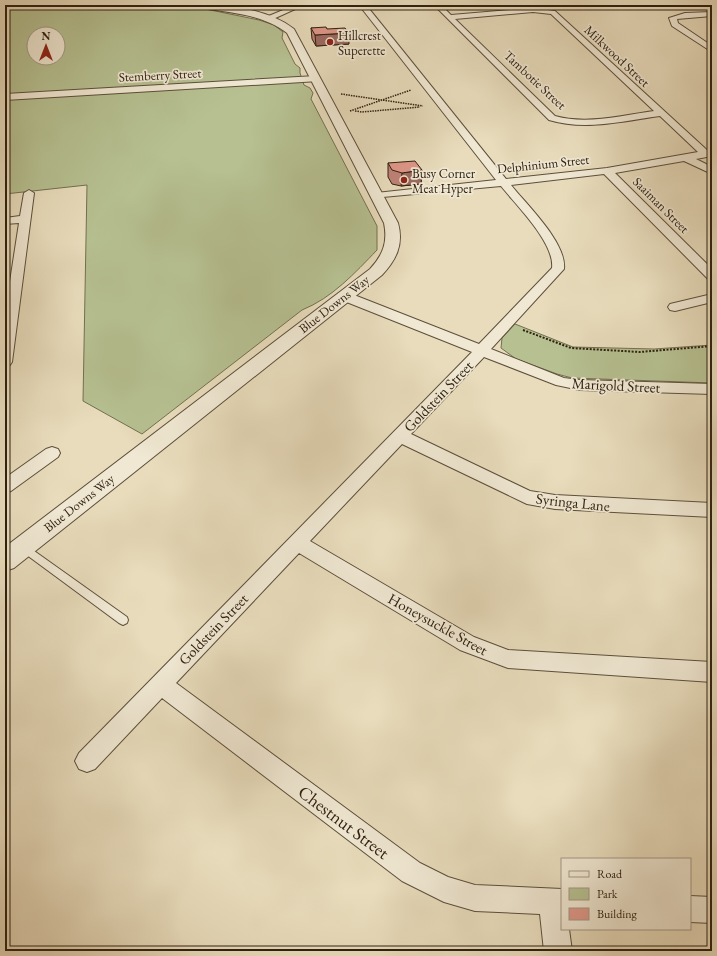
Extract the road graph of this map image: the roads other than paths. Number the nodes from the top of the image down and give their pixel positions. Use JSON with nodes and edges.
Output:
{"nodes":[{"id":1,"x":202,"y":5,"type":"edge"},
{"id":2,"x":301,"y":5,"type":"edge"},
{"id":3,"x":362,"y":5,"type":"edge"},
{"id":4,"x":436,"y":5,"type":"edge"},
{"id":5,"x":712,"y":14,"type":"edge"},
{"id":6,"x":449,"y":17,"type":"junction"},
{"id":7,"x":268,"y":18,"type":"junction"},
{"id":8,"x":712,"y":50,"type":"edge"},
{"id":9,"x":316,"y":79,"type":"junction"},
{"id":10,"x":5,"y":96,"type":"edge"},
{"id":11,"x":660,"y":113,"type":"junction"},
{"id":12,"x":709,"y":154,"type":"edge"},
{"id":13,"x":686,"y":158,"type":"junction"},
{"id":14,"x":607,"y":171,"type":"junction"},
{"id":15,"x":712,"y":171,"type":"edge"},
{"id":16,"x":504,"y":182,"type":"junction"},
{"id":17,"x":29,"y":193,"type":"dead end"},
{"id":18,"x":376,"y":196,"type":"junction"},
{"id":19,"x":26,"y":219,"type":"junction"},
{"id":20,"x":5,"y":221,"type":"edge"},
{"id":21,"x":712,"y":276,"type":"edge"},
{"id":22,"x":344,"y":296,"type":"junction"},
{"id":23,"x":712,"y":298,"type":"edge"},
{"id":24,"x":675,"y":307,"type":"dead end"},
{"id":25,"x":9,"y":308,"type":"edge"},
{"id":26,"x":482,"y":350,"type":"junction"},
{"id":27,"x":5,"y":362,"type":"edge"},
{"id":28,"x":712,"y":388,"type":"edge"},
{"id":29,"x":400,"y":436,"type":"junction"},
{"id":30,"x":52,"y":453,"type":"dead end"},
{"id":31,"x":5,"y":487,"type":"edge"},
{"id":32,"x":712,"y":510,"type":"edge"},
{"id":33,"x":297,"y":543,"type":"junction"},
{"id":34,"x":10,"y":556,"type":"edge"},
{"id":35,"x":123,"y":620,"type":"dead end"},
{"id":36,"x":712,"y":672,"type":"edge"},
{"id":37,"x":160,"y":684,"type":"junction"},
{"id":38,"x":87,"y":761,"type":"dead end"},
{"id":39,"x":557,"y":902,"type":"edge"},
{"id":40,"x":691,"y":909,"type":"edge"},
{"id":41,"x":712,"y":910,"type":"edge"},
{"id":42,"x":558,"y":951,"type":"edge"}],
"edges":[{"from":1,"to":7,"type":"street","name":"Blue Downs Way"},
{"from":2,"to":7,"type":"street"},
{"from":3,"to":16,"type":"street","name":"Goldstein Street"},
{"from":4,"to":6,"type":"street","name":"Tambotie Street"},
{"from":5,"to":8,"type":"street"},
{"from":6,"to":11,"type":"street","name":"Milkwood Street"},
{"from":6,"to":11,"type":"street","name":"Tambotie Street"},
{"from":7,"to":9,"type":"street","name":"Blue Downs Way"},
{"from":9,"to":10,"type":"street","name":"Stemberry Street"},
{"from":9,"to":18,"type":"street","name":"Blue Downs Way"},
{"from":11,"to":12,"type":"street","name":"Milkwood Street"},
{"from":12,"to":13,"type":"street","name":"Delphinium Street"},
{"from":13,"to":14,"type":"street","name":"Delphinium Street"},
{"from":13,"to":15,"type":"street"},
{"from":14,"to":16,"type":"street","name":"Delphinium Street"},
{"from":14,"to":21,"type":"street","name":"Saaiman Street"},
{"from":16,"to":18,"type":"street","name":"Delphinium Street"},
{"from":16,"to":26,"type":"street","name":"Goldstein Street"},
{"from":17,"to":19,"type":"street"},
{"from":18,"to":22,"type":"street","name":"Blue Downs Way"},
{"from":19,"to":20,"type":"street"},
{"from":19,"to":25,"type":"street"},
{"from":22,"to":26,"type":"street","name":"Marigold Street"},
{"from":22,"to":34,"type":"street","name":"Blue Downs Way"},
{"from":23,"to":24,"type":"street"},
{"from":25,"to":27,"type":"street"},
{"from":26,"to":28,"type":"street","name":"Marigold Street"},
{"from":26,"to":29,"type":"street","name":"Goldstein Street"},
{"from":29,"to":32,"type":"street","name":"Syringa Lane"},
{"from":29,"to":33,"type":"street","name":"Goldstein Street"},
{"from":30,"to":31,"type":"street"},
{"from":33,"to":36,"type":"street","name":"Honeysuckle Street"},
{"from":33,"to":37,"type":"street","name":"Goldstein Street"},
{"from":34,"to":35,"type":"lane"},
{"from":37,"to":38,"type":"street","name":"Goldstein Street"},
{"from":37,"to":39,"type":"street","name":"Chestnut Street"},
{"from":39,"to":42,"type":"street","name":"Chestnut Street"},
{"from":40,"to":41,"type":"street"}]}
